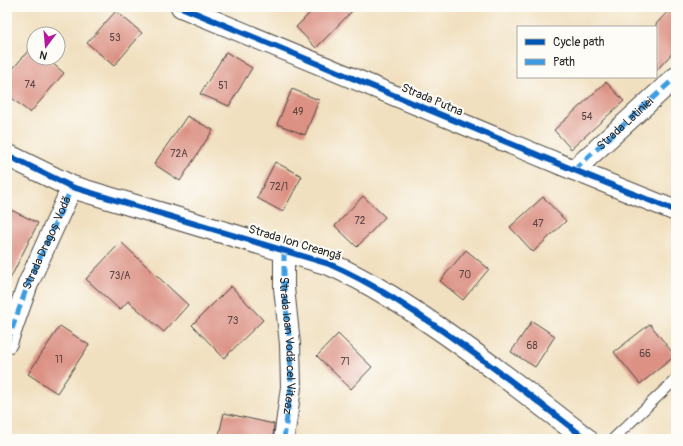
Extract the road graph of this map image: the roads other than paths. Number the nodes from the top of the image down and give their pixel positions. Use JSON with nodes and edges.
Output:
{"nodes":[{"id":1,"x":181,"y":7,"type":"edge"},
{"id":2,"x":676,"y":77,"type":"edge"},
{"id":3,"x":7,"y":155,"type":"edge"},
{"id":4,"x":574,"y":170,"type":"junction"},
{"id":5,"x":72,"y":187,"type":"junction"},
{"id":6,"x":676,"y":211,"type":"edge"},
{"id":7,"x":284,"y":251,"type":"junction"},
{"id":8,"x":7,"y":343,"type":"edge"},
{"id":9,"x":676,"y":379,"type":"edge"},
{"id":10,"x":284,"y":439,"type":"edge"},
{"id":11,"x":586,"y":439,"type":"edge"},
{"id":12,"x":613,"y":439,"type":"edge"}],
"edges":[{"from":1,"to":4,"type":"street","name":"Strada Putna"},
{"from":2,"to":4,"type":"street","name":"Strada Latiniei"},
{"from":3,"to":5,"type":"street","name":"Strada Ion Creangă"},
{"from":4,"to":6,"type":"street","name":"Strada Putna"},
{"from":5,"to":7,"type":"street","name":"Strada Ion Creangă"},
{"from":5,"to":8,"type":"street","name":"Strada Dragoș Vodă"},
{"from":7,"to":10,"type":"street","name":"Strada Ioan Vodă cel Viteaz"},
{"from":7,"to":11,"type":"street","name":"Strada Ion Creangă"},
{"from":9,"to":12,"type":"lane"}]}
